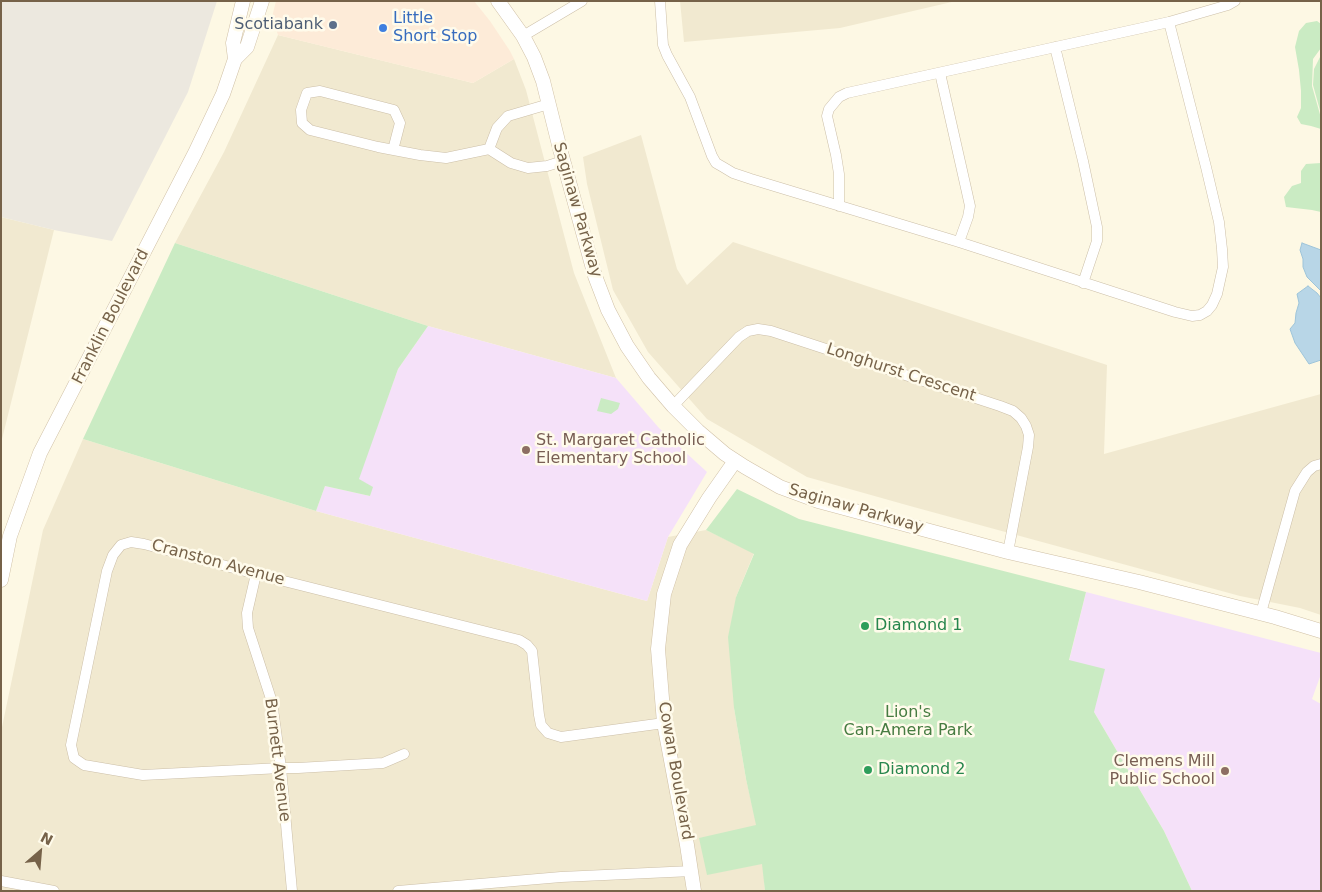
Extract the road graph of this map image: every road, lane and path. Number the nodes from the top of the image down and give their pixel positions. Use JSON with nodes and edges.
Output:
{"nodes":[{"id":1,"x":243,"y":1,"type":"edge"},
{"id":2,"x":262,"y":1,"type":"edge"},
{"id":3,"x":498,"y":1,"type":"edge"},
{"id":4,"x":582,"y":1,"type":"edge"},
{"id":5,"x":660,"y":1,"type":"edge"},
{"id":6,"x":1235,"y":1,"type":"edge"},
{"id":7,"x":1169,"y":22,"type":"junction"},
{"id":8,"x":523,"y":36,"type":"junction"},
{"id":9,"x":1055,"y":47,"type":"junction"},
{"id":10,"x":235,"y":59,"type":"junction"},
{"id":11,"x":940,"y":73,"type":"junction"},
{"id":12,"x":549,"y":104,"type":"junction"},
{"id":13,"x":489,"y":148,"type":"junction"},
{"id":14,"x":393,"y":150,"type":"junction"},
{"id":15,"x":563,"y":161,"type":"junction"},
{"id":16,"x":839,"y":206,"type":"junction"},
{"id":17,"x":960,"y":242,"type":"junction"},
{"id":18,"x":1083,"y":283,"type":"junction"},
{"id":19,"x":673,"y":406,"type":"junction"},
{"id":20,"x":735,"y":461,"type":"junction"},
{"id":21,"x":1321,"y":464,"type":"edge"},
{"id":22,"x":1008,"y":552,"type":"junction"},
{"id":23,"x":256,"y":574,"type":"junction"},
{"id":24,"x":1,"y":580,"type":"edge"},
{"id":25,"x":1261,"y":613,"type":"junction"},
{"id":26,"x":1321,"y":630,"type":"edge"},
{"id":27,"x":664,"y":723,"type":"junction"},
{"id":28,"x":404,"y":754,"type":"dead end"},
{"id":29,"x":281,"y":768,"type":"junction"},
{"id":30,"x":692,"y":871,"type":"junction"},
{"id":31,"x":1,"y":881,"type":"edge"},
{"id":32,"x":54,"y":891,"type":"edge"},
{"id":33,"x":292,"y":891,"type":"edge"},
{"id":34,"x":398,"y":891,"type":"edge"},
{"id":35,"x":694,"y":891,"type":"edge"}],
"edges":[{"from":1,"to":10,"type":"street","name":"Franklin Boulevard"},
{"from":2,"to":10,"type":"street","name":"Franklin Boulevard"},
{"from":3,"to":8,"type":"street","name":"Saginaw Parkway"},
{"from":4,"to":8,"type":"street"},
{"from":5,"to":16,"type":"street"},
{"from":6,"to":7,"type":"street"},
{"from":7,"to":9,"type":"street"},
{"from":7,"to":18,"type":"street"},
{"from":8,"to":12,"type":"street","name":"Saginaw Parkway"},
{"from":9,"to":11,"type":"street"},
{"from":9,"to":18,"type":"street"},
{"from":10,"to":24,"type":"street","name":"Franklin Boulevard"},
{"from":11,"to":16,"type":"street"},
{"from":11,"to":17,"type":"street"},
{"from":12,"to":13,"type":"street"},
{"from":12,"to":15,"type":"street","name":"Saginaw Parkway"},
{"from":13,"to":14,"type":"street"},
{"from":13,"to":15,"type":"street"},
{"from":14,"to":14,"type":"street"},
{"from":15,"to":19,"type":"street","name":"Saginaw Parkway"},
{"from":16,"to":17,"type":"street"},
{"from":17,"to":18,"type":"street"},
{"from":19,"to":20,"type":"street","name":"Saginaw Parkway"},
{"from":19,"to":22,"type":"street","name":"Longhurst Crescent"},
{"from":20,"to":22,"type":"street","name":"Saginaw Parkway"},
{"from":20,"to":27,"type":"street","name":"Cowan Boulevard"},
{"from":21,"to":25,"type":"street"},
{"from":22,"to":25,"type":"street","name":"Saginaw Parkway"},
{"from":23,"to":27,"type":"street","name":"Cranston Avenue"},
{"from":23,"to":29,"type":"street","name":"Burnett Avenue"},
{"from":23,"to":29,"type":"street","name":"Cranston Avenue"},
{"from":25,"to":26,"type":"street","name":"Saginaw Parkway"},
{"from":27,"to":30,"type":"street","name":"Cowan Boulevard"},
{"from":28,"to":29,"type":"street"},
{"from":29,"to":33,"type":"street","name":"Burnett Avenue"},
{"from":30,"to":34,"type":"street"},
{"from":30,"to":35,"type":"street","name":"Cowan Boulevard"},
{"from":31,"to":32,"type":"street"}]}
